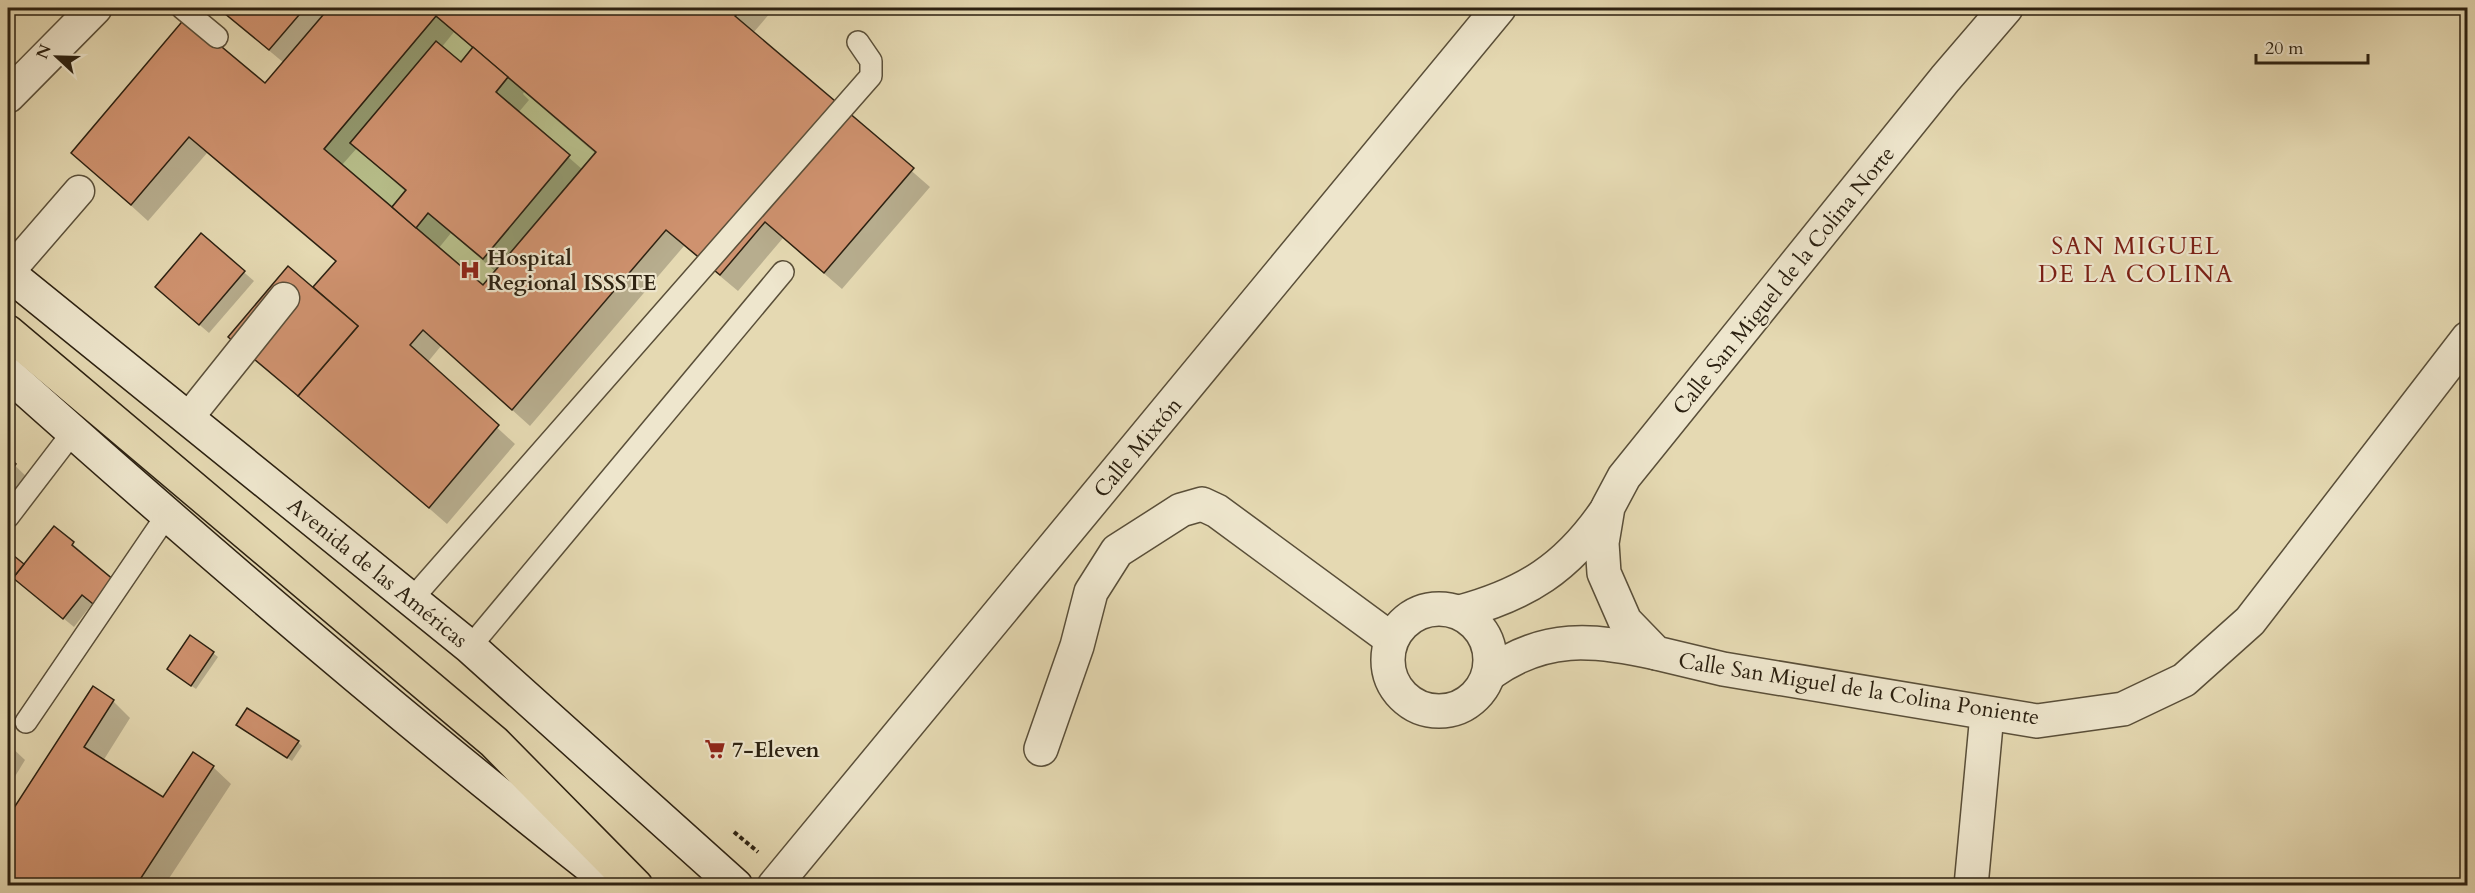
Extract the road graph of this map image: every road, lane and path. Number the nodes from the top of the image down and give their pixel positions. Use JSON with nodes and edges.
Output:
{"nodes":[{"id":1,"x":95,"y":8,"type":"edge"},
{"id":2,"x":182,"y":8,"type":"edge"},
{"id":3,"x":1499,"y":8,"type":"edge"},
{"id":4,"x":2006,"y":8,"type":"edge"},
{"id":5,"x":217,"y":37,"type":"dead end"},
{"id":6,"x":858,"y":42,"type":"dead end"},
{"id":7,"x":8,"y":96,"type":"edge"},
{"id":8,"x":79,"y":191,"type":"dead end"},
{"id":9,"x":783,"y":272,"type":"dead end"},
{"id":10,"x":8,"y":273,"type":"edge"},
{"id":11,"x":284,"y":298,"type":"dead end"},
{"id":12,"x":8,"y":332,"type":"edge"},
{"id":13,"x":2468,"y":338,"type":"edge"},
{"id":14,"x":8,"y":374,"type":"edge"},
{"id":15,"x":188,"y":418,"type":"junction"},
{"id":16,"x":73,"y":432,"type":"junction"},
{"id":17,"x":1608,"y":507,"type":"junction"},
{"id":18,"x":167,"y":515,"type":"junction"},
{"id":19,"x":8,"y":517,"type":"edge"},
{"id":20,"x":1604,"y":573,"type":"joint"},
{"id":21,"x":412,"y":599,"type":"junction"},
{"id":22,"x":1460,"y":612,"type":"junction"},
{"id":23,"x":1391,"y":639,"type":"junction"},
{"id":24,"x":470,"y":647,"type":"junction"},
{"id":25,"x":1656,"y":653,"type":"junction"},
{"id":26,"x":1490,"y":674,"type":"junction"},
{"id":27,"x":1987,"y":714,"type":"junction"},
{"id":28,"x":26,"y":722,"type":"dead end"},
{"id":29,"x":1041,"y":749,"type":"dead end"},
{"id":30,"x":615,"y":885,"type":"edge"},
{"id":31,"x":636,"y":885,"type":"edge"},
{"id":32,"x":736,"y":885,"type":"edge"},
{"id":33,"x":774,"y":885,"type":"edge"},
{"id":34,"x":1971,"y":885,"type":"edge"}],
"edges":[{"from":1,"to":7,"type":"street"},
{"from":2,"to":5,"type":"lane"},
{"from":3,"to":33,"type":"street","name":"Calle Mixtón"},
{"from":4,"to":17,"type":"street","name":"Calle San Miguel de la Colina Norte"},
{"from":6,"to":21,"type":"lane"},
{"from":8,"to":10,"type":"street"},
{"from":9,"to":24,"type":"lane"},
{"from":10,"to":15,"type":"street","name":"Avenida de las Américas"},
{"from":11,"to":15,"type":"street"},
{"from":12,"to":31,"type":"main road"},
{"from":13,"to":27,"type":"street","name":"Calle San Miguel de la Colina Poniente"},
{"from":14,"to":16,"type":"street"},
{"from":15,"to":21,"type":"street","name":"Avenida de las Américas"},
{"from":16,"to":18,"type":"street"},
{"from":16,"to":19,"type":"lane"},
{"from":17,"to":20,"type":"street","name":"Calle San Miguel de la Colina Norte"},
{"from":17,"to":22,"type":"street"},
{"from":18,"to":28,"type":"lane"},
{"from":18,"to":30,"type":"street"},
{"from":20,"to":25,"type":"street","name":"Calle San Miguel de la Colina Poniente"},
{"from":21,"to":24,"type":"street","name":"Avenida de las Américas"},
{"from":22,"to":23,"type":"street"},
{"from":22,"to":26,"type":"street"},
{"from":23,"to":26,"type":"street"},
{"from":23,"to":29,"type":"street"},
{"from":24,"to":32,"type":"street","name":"Avenida de las Américas"},
{"from":25,"to":26,"type":"street"},
{"from":25,"to":27,"type":"street","name":"Calle San Miguel de la Colina Poniente"},
{"from":27,"to":34,"type":"street"}]}
